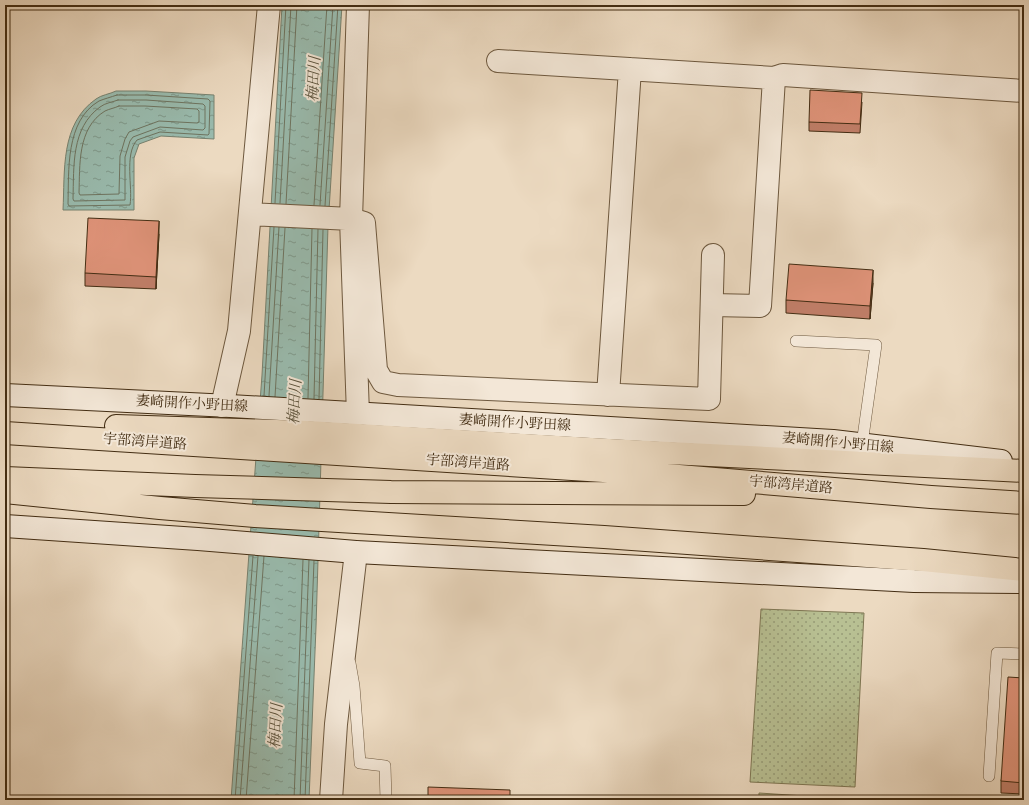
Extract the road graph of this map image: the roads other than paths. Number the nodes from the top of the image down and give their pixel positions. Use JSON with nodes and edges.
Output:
{"nodes":[{"id":1,"x":269,"y":5,"type":"edge"},
{"id":2,"x":358,"y":5,"type":"edge"},
{"id":3,"x":498,"y":61,"type":"dead end"},
{"id":4,"x":630,"y":69,"type":"junction"},
{"id":5,"x":774,"y":78,"type":"junction"},
{"id":6,"x":1024,"y":91,"type":"edge"},
{"id":7,"x":259,"y":214,"type":"junction"},
{"id":8,"x":344,"y":219,"type":"junction"},
{"id":9,"x":713,"y":255,"type":"dead end"},
{"id":10,"x":712,"y":305,"type":"junction"},
{"id":11,"x":796,"y":341,"type":"dead end"},
{"id":12,"x":608,"y":394,"type":"junction"},
{"id":13,"x":5,"y":395,"type":"edge"},
{"id":14,"x":226,"y":406,"type":"junction"},
{"id":15,"x":354,"y":413,"type":"junction"},
{"id":16,"x":5,"y":424,"type":"edge"},
{"id":17,"x":5,"y":433,"type":"edge"},
{"id":18,"x":862,"y":444,"type":"junction"},
{"id":19,"x":1024,"y":464,"type":"edge"},
{"id":20,"x":1024,"y":472,"type":"edge"},
{"id":21,"x":5,"y":478,"type":"edge"},
{"id":22,"x":5,"y":492,"type":"edge"},
{"id":23,"x":931,"y":497,"type":"junction"},
{"id":24,"x":1024,"y":503,"type":"edge"},
{"id":25,"x":5,"y":526,"type":"edge"},
{"id":26,"x":356,"y":552,"type":"junction"},
{"id":27,"x":1024,"y":570,"type":"edge"},
{"id":28,"x":1024,"y":582,"type":"edge"},
{"id":29,"x":346,"y":639,"type":"junction"},
{"id":30,"x":1024,"y":654,"type":"edge"},
{"id":31,"x":989,"y":776,"type":"dead end"},
{"id":32,"x":331,"y":800,"type":"edge"},
{"id":33,"x":386,"y":800,"type":"edge"}],
"edges":[{"from":1,"to":7,"type":"street"},
{"from":2,"to":8,"type":"street"},
{"from":3,"to":4,"type":"street"},
{"from":4,"to":5,"type":"street"},
{"from":4,"to":12,"type":"street"},
{"from":5,"to":6,"type":"street"},
{"from":5,"to":10,"type":"street"},
{"from":7,"to":8,"type":"street"},
{"from":7,"to":14,"type":"street"},
{"from":8,"to":12,"type":"street"},
{"from":8,"to":15,"type":"street"},
{"from":9,"to":10,"type":"street"},
{"from":10,"to":12,"type":"street"},
{"from":11,"to":18,"type":"lane"},
{"from":13,"to":14,"type":"street","name":"妻崎開作小野田線"},
{"from":14,"to":15,"type":"street","name":"妻崎開作小野田線"},
{"from":15,"to":18,"type":"street","name":"妻崎開作小野田線"},
{"from":16,"to":20,"type":"highway"},
{"from":17,"to":23,"type":"highway","name":"宇部湾岸道路"},
{"from":18,"to":19,"type":"street","name":"妻崎開作小野田線"},
{"from":21,"to":23,"type":"highway","name":"宇部湾岸道路"},
{"from":22,"to":27,"type":"highway"},
{"from":23,"to":24,"type":"highway","name":"宇部湾岸道路"},
{"from":25,"to":26,"type":"street"},
{"from":26,"to":28,"type":"street"},
{"from":26,"to":29,"type":"street"},
{"from":29,"to":32,"type":"street"},
{"from":29,"to":33,"type":"lane"},
{"from":30,"to":31,"type":"lane"}]}
